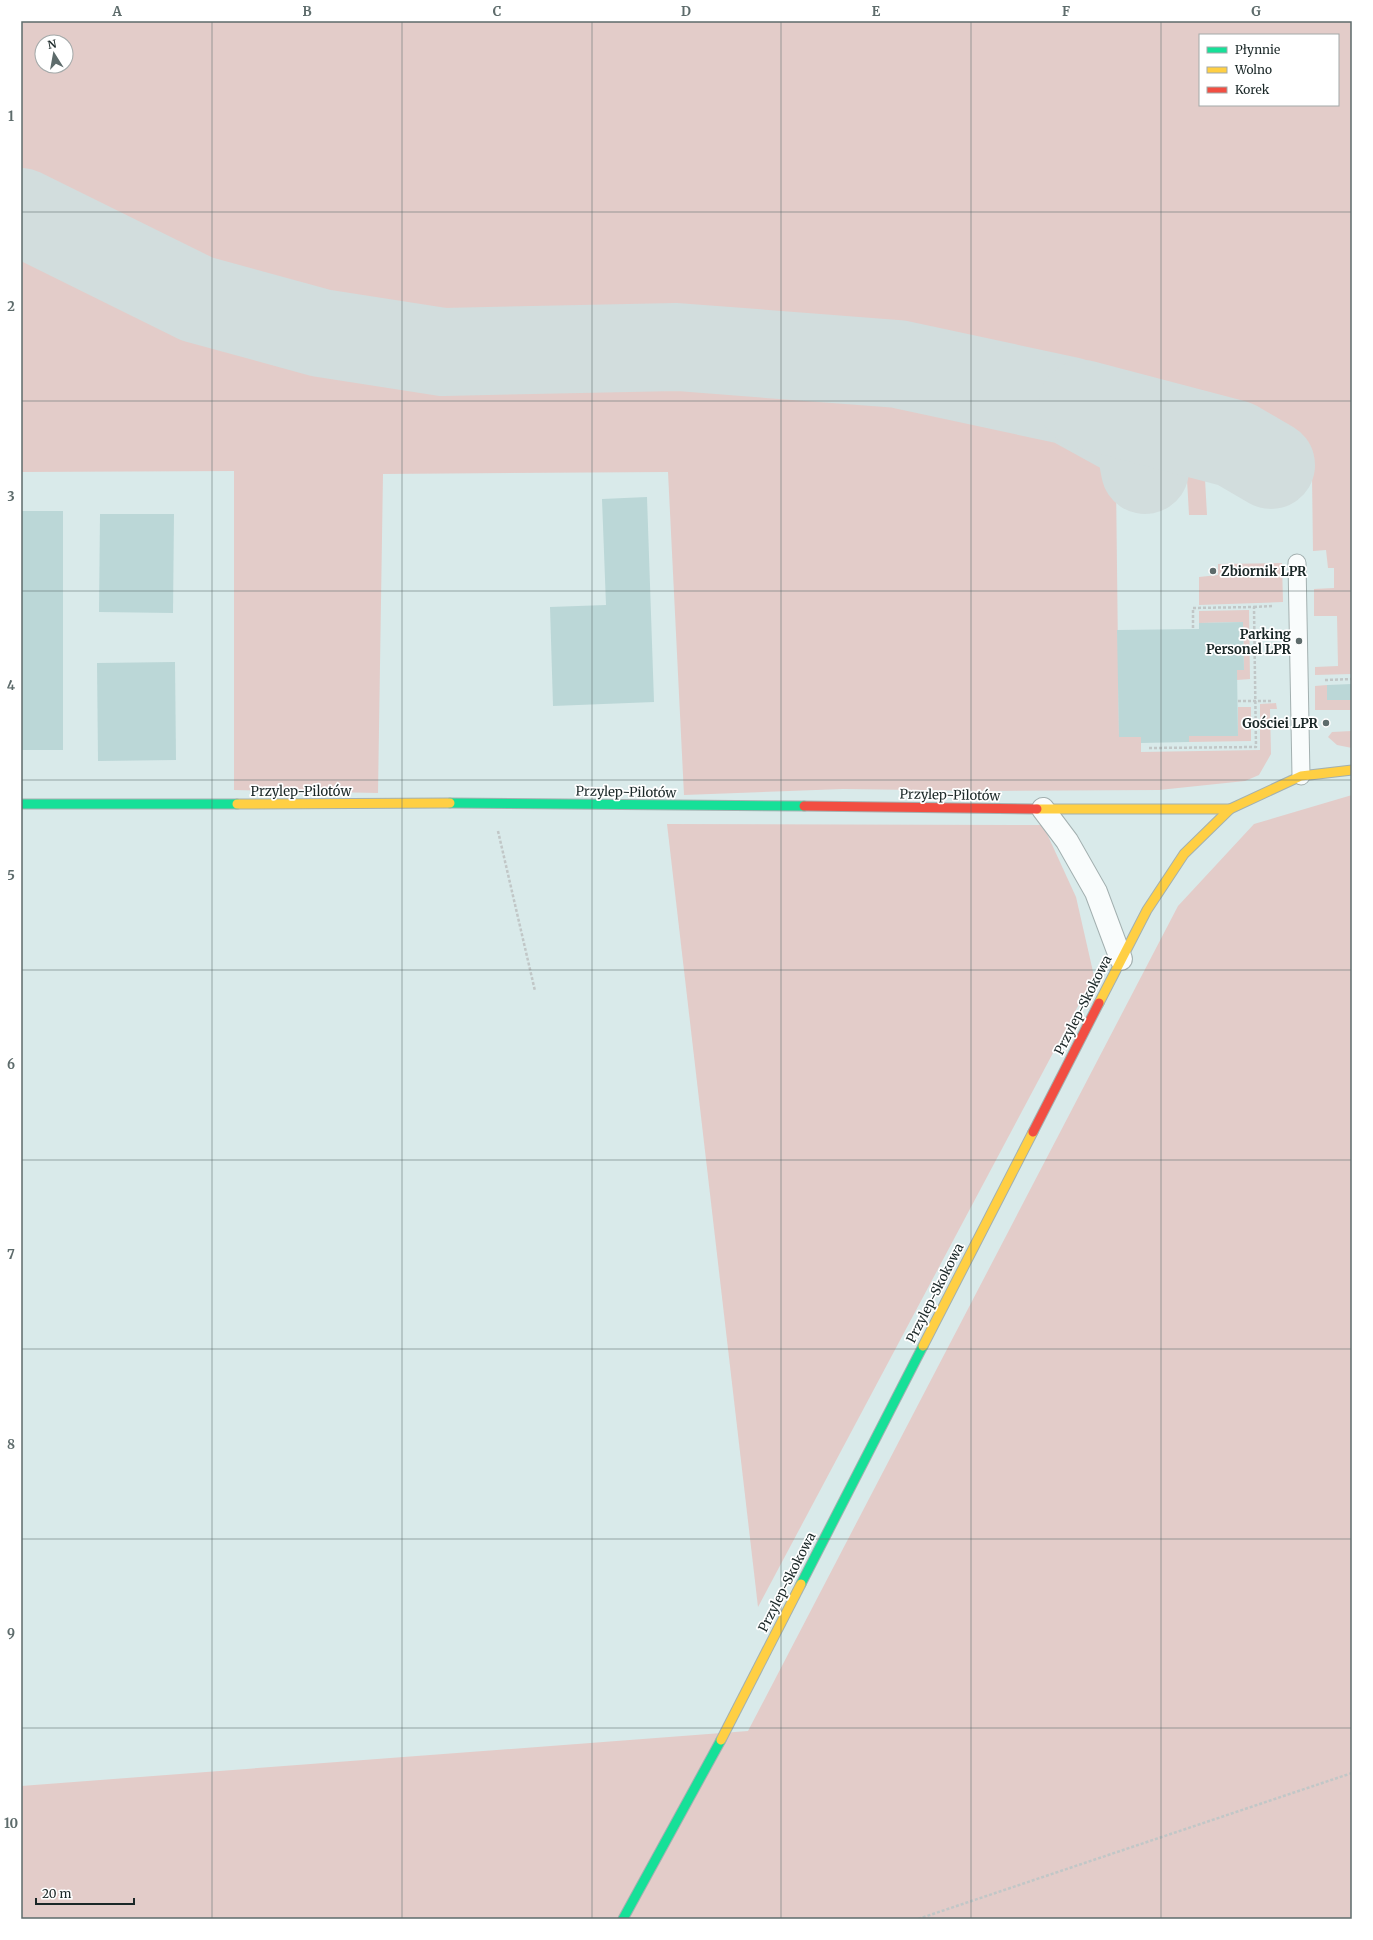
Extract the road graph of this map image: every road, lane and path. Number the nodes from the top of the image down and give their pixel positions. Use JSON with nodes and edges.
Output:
{"nodes":[{"id":1,"x":1297,"y":563,"type":"dead end"},
{"id":2,"x":1193,"y":629,"type":"dead end"},
{"id":3,"x":1238,"y":701,"type":"dead end"},
{"id":4,"x":1255,"y":701,"type":"junction"},
{"id":5,"x":1280,"y":701,"type":"dead end"},
{"id":6,"x":1149,"y":748,"type":"dead end"},
{"id":7,"x":1352,"y":770,"type":"edge"},
{"id":8,"x":1301,"y":776,"type":"junction"},
{"id":9,"x":491,"y":803,"type":"junction"},
{"id":10,"x":21,"y":804,"type":"edge"},
{"id":11,"x":1043,"y":809,"type":"junction"},
{"id":12,"x":1230,"y":809,"type":"junction"},
{"id":13,"x":1121,"y":959,"type":"junction"},
{"id":14,"x":535,"y":991,"type":"dead end"},
{"id":15,"x":1352,"y":1773,"type":"edge"},
{"id":16,"x":623,"y":1919,"type":"edge"},
{"id":17,"x":918,"y":1919,"type":"edge"}],
"edges":[{"from":1,"to":8,"type":"lane"},
{"from":2,"to":4,"type":"path"},
{"from":3,"to":4,"type":"path"},
{"from":4,"to":5,"type":"path"},
{"from":4,"to":6,"type":"path"},
{"from":7,"to":8,"type":"street","name":"Przylep-Skokowa"},
{"from":8,"to":12,"type":"street","name":"Przylep-Skokowa"},
{"from":9,"to":10,"type":"street","name":"Przylep-Pilotów"},
{"from":9,"to":11,"type":"street","name":"Przylep-Pilotów"},
{"from":9,"to":14,"type":"path"},
{"from":11,"to":12,"type":"street","name":"Przylep-Pilotów"},
{"from":11,"to":13,"type":"street"},
{"from":12,"to":13,"type":"street","name":"Przylep-Skokowa"},
{"from":13,"to":16,"type":"street","name":"Przylep-Skokowa"},
{"from":15,"to":17,"type":"path"}]}
